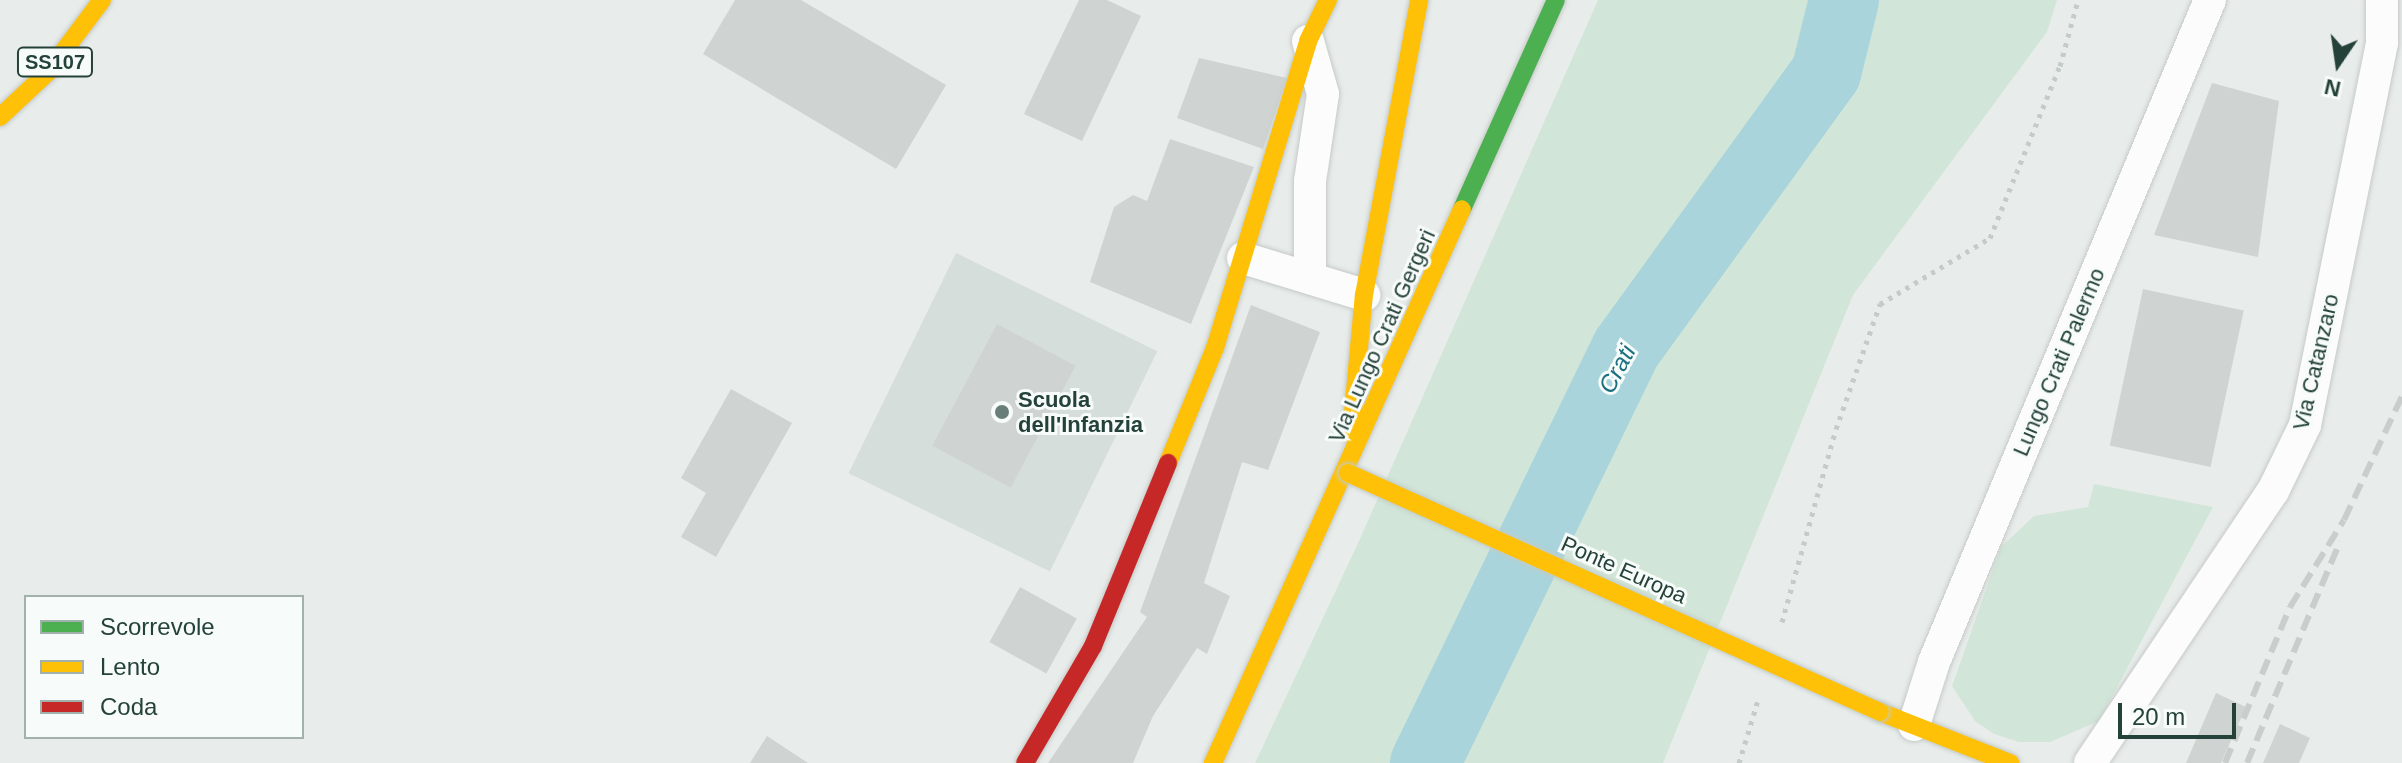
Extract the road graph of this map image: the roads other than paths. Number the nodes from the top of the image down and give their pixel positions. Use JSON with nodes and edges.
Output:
{"nodes":[{"id":1,"x":102,"y":0,"type":"edge"},
{"id":2,"x":1328,"y":0,"type":"edge"},
{"id":3,"x":1419,"y":0,"type":"edge"},
{"id":4,"x":1556,"y":0,"type":"edge"},
{"id":5,"x":2210,"y":0,"type":"edge"},
{"id":6,"x":2382,"y":0,"type":"edge"},
{"id":7,"x":1308,"y":41,"type":"junction"},
{"id":8,"x":0,"y":117,"type":"edge"},
{"id":9,"x":1243,"y":258,"type":"junction"},
{"id":10,"x":1310,"y":278,"type":"junction"},
{"id":11,"x":1364,"y":295,"type":"junction"},
{"id":12,"x":1348,"y":473,"type":"junction"},
{"id":13,"x":1914,"y":725,"type":"junction"},
{"id":14,"x":1025,"y":763,"type":"edge"},
{"id":15,"x":1213,"y":763,"type":"edge"},
{"id":16,"x":2010,"y":763,"type":"edge"},
{"id":17,"x":2090,"y":763,"type":"edge"}],
"edges":[{"from":1,"to":8,"type":"street","number":"SS107"},
{"from":2,"to":7,"type":"street"},
{"from":3,"to":11,"type":"street","name":"Via Lungo Crati Gergeri"},
{"from":4,"to":12,"type":"street","name":"Via Lungo Crati Gergeri"},
{"from":5,"to":13,"type":"street","name":"Lungo Crati Palermo"},
{"from":6,"to":17,"type":"street","name":"Via Catanzaro"},
{"from":7,"to":9,"type":"street"},
{"from":7,"to":10,"type":"street"},
{"from":9,"to":10,"type":"street"},
{"from":9,"to":14,"type":"street"},
{"from":10,"to":11,"type":"street"},
{"from":11,"to":12,"type":"street","name":"Via Lungo Crati Gergeri"},
{"from":12,"to":13,"type":"street","name":"Ponte Europa","bridge":true},
{"from":12,"to":15,"type":"street"},
{"from":13,"to":16,"type":"street","name":"Ponte Europa"}]}
